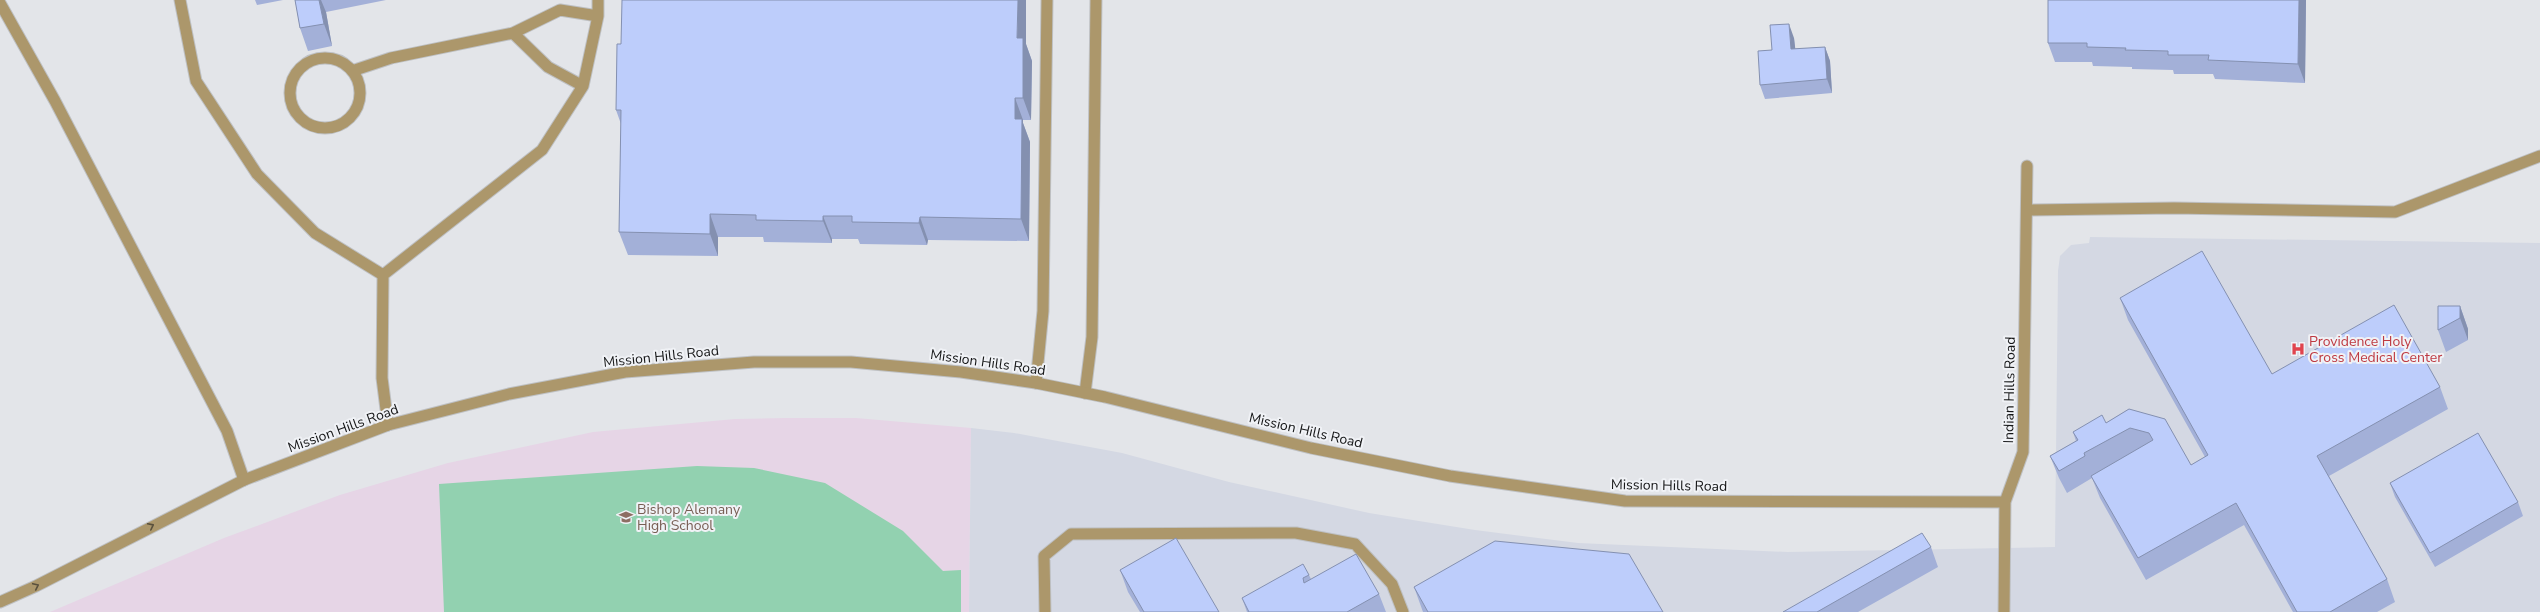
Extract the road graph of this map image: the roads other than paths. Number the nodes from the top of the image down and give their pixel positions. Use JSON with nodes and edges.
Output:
{"nodes":[{"id":1,"x":180,"y":0,"type":"edge"},
{"id":2,"x":598,"y":0,"type":"edge"},
{"id":3,"x":1047,"y":0,"type":"edge"},
{"id":4,"x":1096,"y":0,"type":"edge"},
{"id":5,"x":0,"y":3,"type":"edge"},
{"id":6,"x":598,"y":16,"type":"junction"},
{"id":7,"x":513,"y":34,"type":"junction"},
{"id":8,"x":352,"y":70,"type":"junction"},
{"id":9,"x":583,"y":86,"type":"junction"},
{"id":10,"x":2540,"y":156,"type":"edge"},
{"id":11,"x":2027,"y":166,"type":"dead end"},
{"id":12,"x":2027,"y":210,"type":"junction"},
{"id":13,"x":383,"y":275,"type":"junction"},
{"id":14,"x":1036,"y":383,"type":"junction"},
{"id":15,"x":1085,"y":393,"type":"junction"},
{"id":16,"x":388,"y":425,"type":"junction"},
{"id":17,"x":244,"y":480,"type":"junction"},
{"id":18,"x":2005,"y":502,"type":"junction"},
{"id":19,"x":0,"y":602,"type":"edge"},
{"id":20,"x":1045,"y":612,"type":"edge"},
{"id":21,"x":1403,"y":612,"type":"edge"},
{"id":22,"x":2004,"y":612,"type":"edge"}],
"edges":[{"from":1,"to":13,"type":"street"},
{"from":2,"to":6,"type":"street"},
{"from":3,"to":14,"type":"street"},
{"from":4,"to":15,"type":"street"},
{"from":5,"to":17,"type":"street"},
{"from":6,"to":7,"type":"street"},
{"from":6,"to":9,"type":"street"},
{"from":7,"to":8,"type":"street"},
{"from":7,"to":9,"type":"street"},
{"from":8,"to":8,"type":"street"},
{"from":9,"to":13,"type":"street"},
{"from":10,"to":12,"type":"street"},
{"from":11,"to":12,"type":"street","name":"Indian Hills Road"},
{"from":12,"to":18,"type":"street","name":"Indian Hills Road"},
{"from":13,"to":16,"type":"street"},
{"from":14,"to":15,"type":"street","name":"Mission Hills Road"},
{"from":14,"to":16,"type":"street","name":"Mission Hills Road"},
{"from":15,"to":18,"type":"street","name":"Mission Hills Road"},
{"from":16,"to":17,"type":"street","name":"Mission Hills Road"},
{"from":19,"to":17,"type":"street","name":"Mission Hills Road","one_way":true},
{"from":18,"to":22,"type":"street","name":"Indian Hills Road"},
{"from":20,"to":21,"type":"street"}]}
